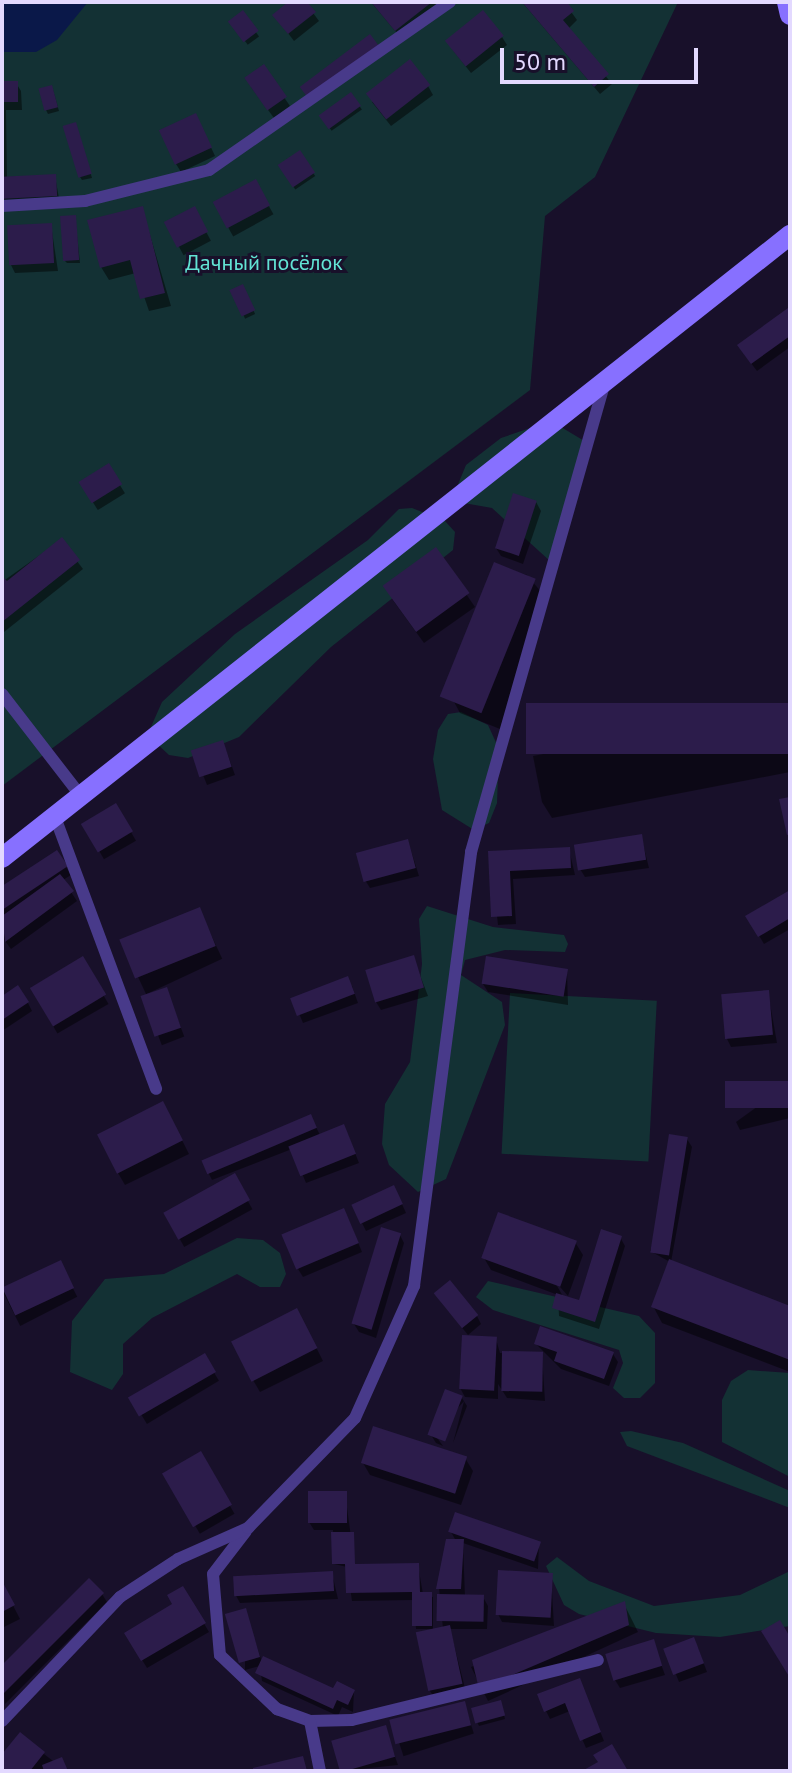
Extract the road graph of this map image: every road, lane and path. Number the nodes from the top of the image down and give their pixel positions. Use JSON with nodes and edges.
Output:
{"nodes":[{"id":1,"x":450,"y":2,"type":"edge"},
{"id":2,"x":787,"y":2,"type":"edge"},
{"id":3,"x":790,"y":15,"type":"edge"},
{"id":4,"x":2,"y":206,"type":"edge"},
{"id":5,"x":790,"y":235,"type":"edge"},
{"id":6,"x":607,"y":374,"type":"junction"},
{"id":7,"x":2,"y":694,"type":"edge"},
{"id":8,"x":80,"y":795,"type":"junction"},
{"id":9,"x":55,"y":817,"type":"junction"},
{"id":10,"x":2,"y":858,"type":"edge"},
{"id":11,"x":156,"y":1089,"type":"dead end"},
{"id":12,"x":248,"y":1528,"type":"junction"},
{"id":13,"x":598,"y":1660,"type":"dead end"},
{"id":14,"x":2,"y":1721,"type":"edge"},
{"id":15,"x":310,"y":1721,"type":"junction"},
{"id":16,"x":320,"y":1771,"type":"edge"}],
"edges":[{"from":1,"to":4,"type":"lane"},
{"from":2,"to":3,"type":"main road"},
{"from":5,"to":6,"type":"main road"},
{"from":6,"to":8,"type":"main road"},
{"from":6,"to":12,"type":"lane"},
{"from":7,"to":8,"type":"lane"},
{"from":8,"to":9,"type":"main road"},
{"from":9,"to":10,"type":"main road"},
{"from":9,"to":11,"type":"lane"},
{"from":12,"to":14,"type":"lane"},
{"from":12,"to":15,"type":"lane"},
{"from":13,"to":15,"type":"lane"},
{"from":15,"to":16,"type":"lane"}]}
